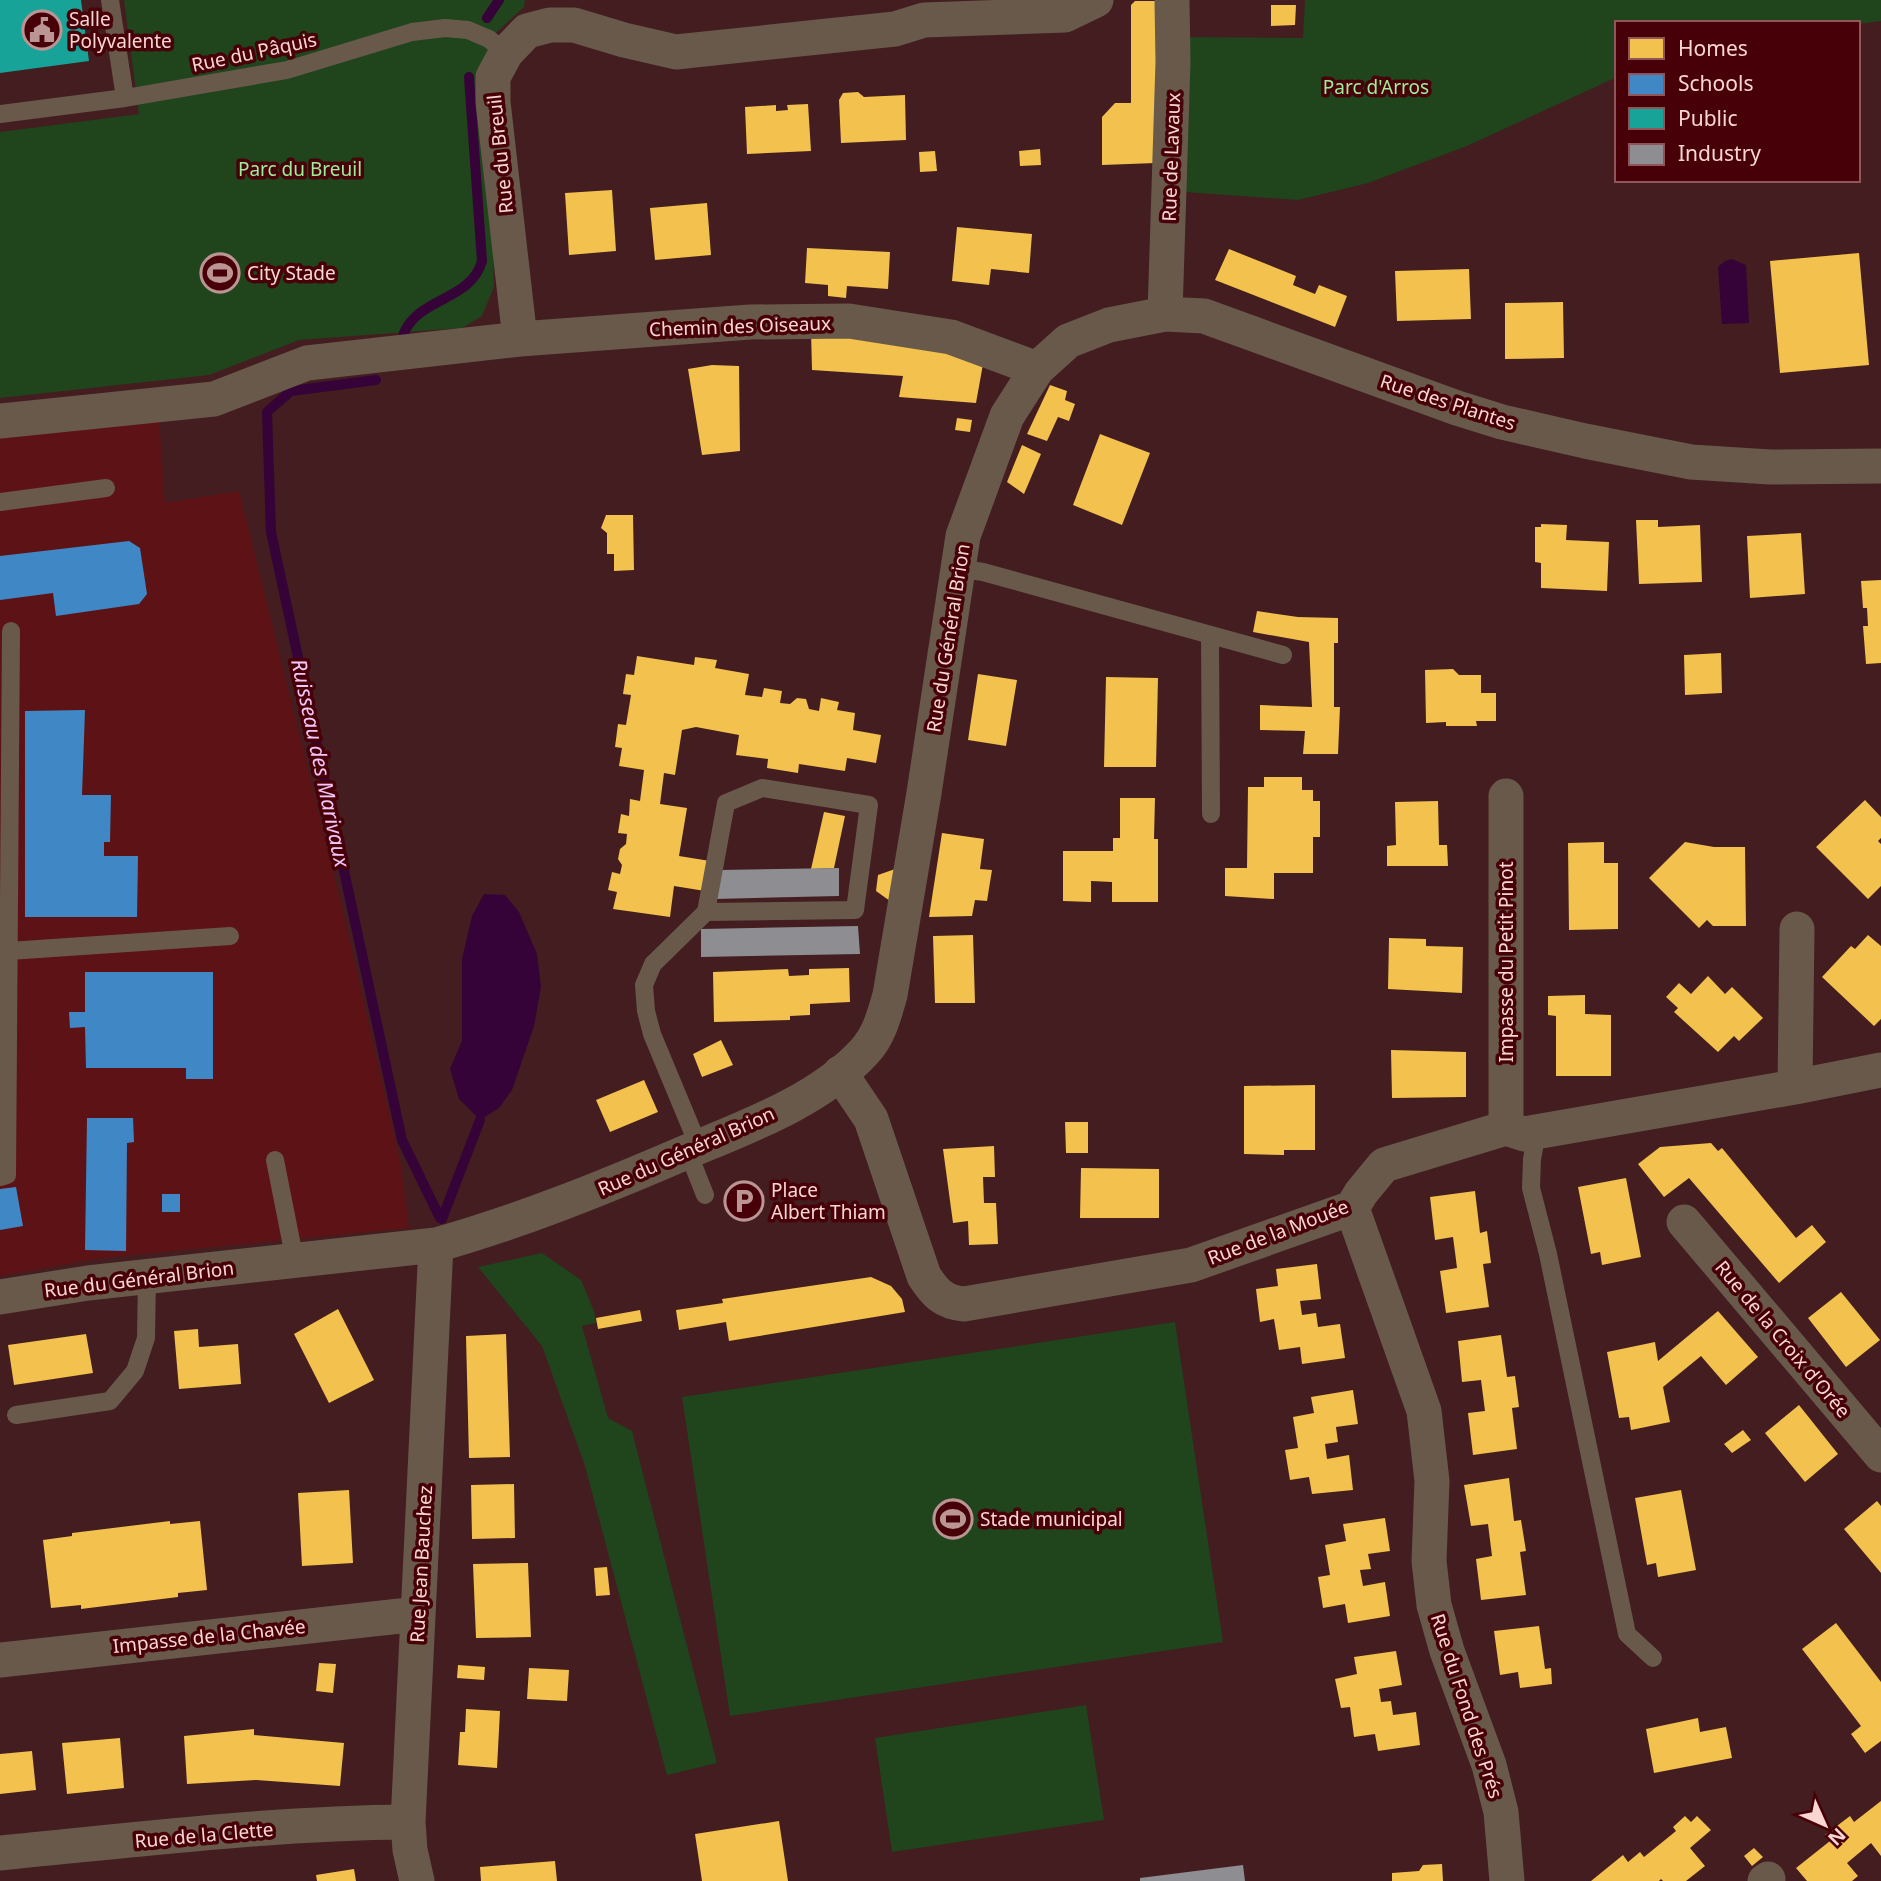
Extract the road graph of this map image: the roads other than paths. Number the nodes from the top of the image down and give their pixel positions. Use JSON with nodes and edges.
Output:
{"nodes":[{"id":1,"x":110,"y":0,"type":"edge"},
{"id":2,"x":1096,"y":0,"type":"edge"},
{"id":3,"x":1172,"y":0,"type":"edge"},
{"id":4,"x":506,"y":53,"type":"junction"},
{"id":5,"x":125,"y":98,"type":"junction"},
{"id":6,"x":0,"y":114,"type":"edge"},
{"id":7,"x":1166,"y":314,"type":"junction"},
{"id":8,"x":520,"y":339,"type":"junction"},
{"id":9,"x":1037,"y":369,"type":"junction"},
{"id":10,"x":0,"y":421,"type":"edge"},
{"id":11,"x":1881,"y":466,"type":"edge"},
{"id":12,"x":106,"y":488,"type":"dead end"},
{"id":13,"x":0,"y":502,"type":"edge"},
{"id":14,"x":957,"y":569,"type":"junction"},
{"id":15,"x":10,"y":631,"type":"dead end"},
{"id":16,"x":1210,"y":635,"type":"junction"},
{"id":17,"x":1283,"y":655,"type":"dead end"},
{"id":18,"x":1506,"y":796,"type":"dead end"},
{"id":19,"x":1211,"y":814,"type":"dead end"},
{"id":20,"x":5,"y":841,"type":"edge"},
{"id":21,"x":706,"y":912,"type":"junction"},
{"id":22,"x":1797,"y":929,"type":"dead end"},
{"id":23,"x":230,"y":936,"type":"dead end"},
{"id":24,"x":9,"y":951,"type":"junction"},
{"id":25,"x":1881,"y":1070,"type":"edge"},
{"id":26,"x":840,"y":1073,"type":"junction"},
{"id":27,"x":1795,"y":1087,"type":"junction"},
{"id":28,"x":1521,"y":1130,"type":"junction"},
{"id":29,"x":693,"y":1150,"type":"junction"},
{"id":30,"x":275,"y":1160,"type":"dead end"},
{"id":31,"x":0,"y":1177,"type":"edge"},
{"id":32,"x":705,"y":1195,"type":"dead end"},
{"id":33,"x":1352,"y":1208,"type":"junction"},
{"id":34,"x":1685,"y":1223,"type":"dead end"},
{"id":35,"x":436,"y":1245,"type":"junction"},
{"id":36,"x":295,"y":1261,"type":"junction"},
{"id":37,"x":147,"y":1277,"type":"junction"},
{"id":38,"x":0,"y":1297,"type":"edge"},
{"id":39,"x":16,"y":1415,"type":"dead end"},
{"id":40,"x":1881,"y":1455,"type":"edge"},
{"id":41,"x":418,"y":1616,"type":"junction"},
{"id":42,"x":1653,"y":1658,"type":"dead end"},
{"id":43,"x":0,"y":1660,"type":"edge"},
{"id":44,"x":408,"y":1822,"type":"junction"},
{"id":45,"x":0,"y":1853,"type":"edge"},
{"id":46,"x":417,"y":1881,"type":"edge"},
{"id":47,"x":1507,"y":1881,"type":"edge"}],
"edges":[{"from":1,"to":5,"type":"lane"},
{"from":2,"to":4,"type":"street","name":"Rue du Breuil"},
{"from":3,"to":7,"type":"street","name":"Rue de Lavaux"},
{"from":4,"to":5,"type":"lane","name":"Rue du Pâquis"},
{"from":4,"to":8,"type":"street","name":"Rue du Breuil"},
{"from":5,"to":6,"type":"lane","name":"Rue du Pâquis"},
{"from":7,"to":9,"type":"street","name":"Rue des Plantes"},
{"from":7,"to":11,"type":"street","name":"Rue des Plantes"},
{"from":8,"to":9,"type":"street","name":"Chemin des Oiseaux"},
{"from":8,"to":10,"type":"street"},
{"from":9,"to":14,"type":"street","name":"Rue du Général Brion"},
{"from":12,"to":13,"type":"lane"},
{"from":14,"to":16,"type":"lane"},
{"from":14,"to":26,"type":"street","name":"Rue du Général Brion"},
{"from":15,"to":20,"type":"lane"},
{"from":16,"to":17,"type":"lane"},
{"from":16,"to":19,"type":"lane"},
{"from":18,"to":28,"type":"street","name":"Impasse du Petit Pinot"},
{"from":20,"to":24,"type":"lane"},
{"from":21,"to":21,"type":"lane"},
{"from":21,"to":29,"type":"lane"},
{"from":22,"to":27,"type":"street"},
{"from":23,"to":24,"type":"lane"},
{"from":24,"to":31,"type":"lane"},
{"from":25,"to":27,"type":"street","name":"Rue de la Mouée"},
{"from":26,"to":29,"type":"street","name":"Rue du Général Brion"},
{"from":26,"to":33,"type":"street","name":"Rue de la Mouée"},
{"from":27,"to":28,"type":"street","name":"Rue de la Mouée"},
{"from":28,"to":33,"type":"street","name":"Rue de la Mouée"},
{"from":28,"to":42,"type":"lane"},
{"from":29,"to":32,"type":"lane"},
{"from":29,"to":35,"type":"street","name":"Rue du Général Brion"},
{"from":30,"to":36,"type":"lane"},
{"from":33,"to":47,"type":"street","name":"Rue du Fond des Prés"},
{"from":34,"to":40,"type":"street","name":"Rue de la Croix d'Orée"},
{"from":35,"to":36,"type":"street","name":"Rue du Général Brion"},
{"from":35,"to":41,"type":"street","name":"Rue Jean Bauchez"},
{"from":36,"to":37,"type":"street","name":"Rue du Général Brion"},
{"from":37,"to":38,"type":"street","name":"Rue du Général Brion"},
{"from":37,"to":39,"type":"lane"},
{"from":41,"to":43,"type":"street","name":"Impasse de la Chavée"},
{"from":41,"to":44,"type":"street","name":"Rue Jean Bauchez"},
{"from":44,"to":45,"type":"street","name":"Rue de la Clette"},
{"from":44,"to":46,"type":"street","name":"Rue Jean Bauchez"}]}
